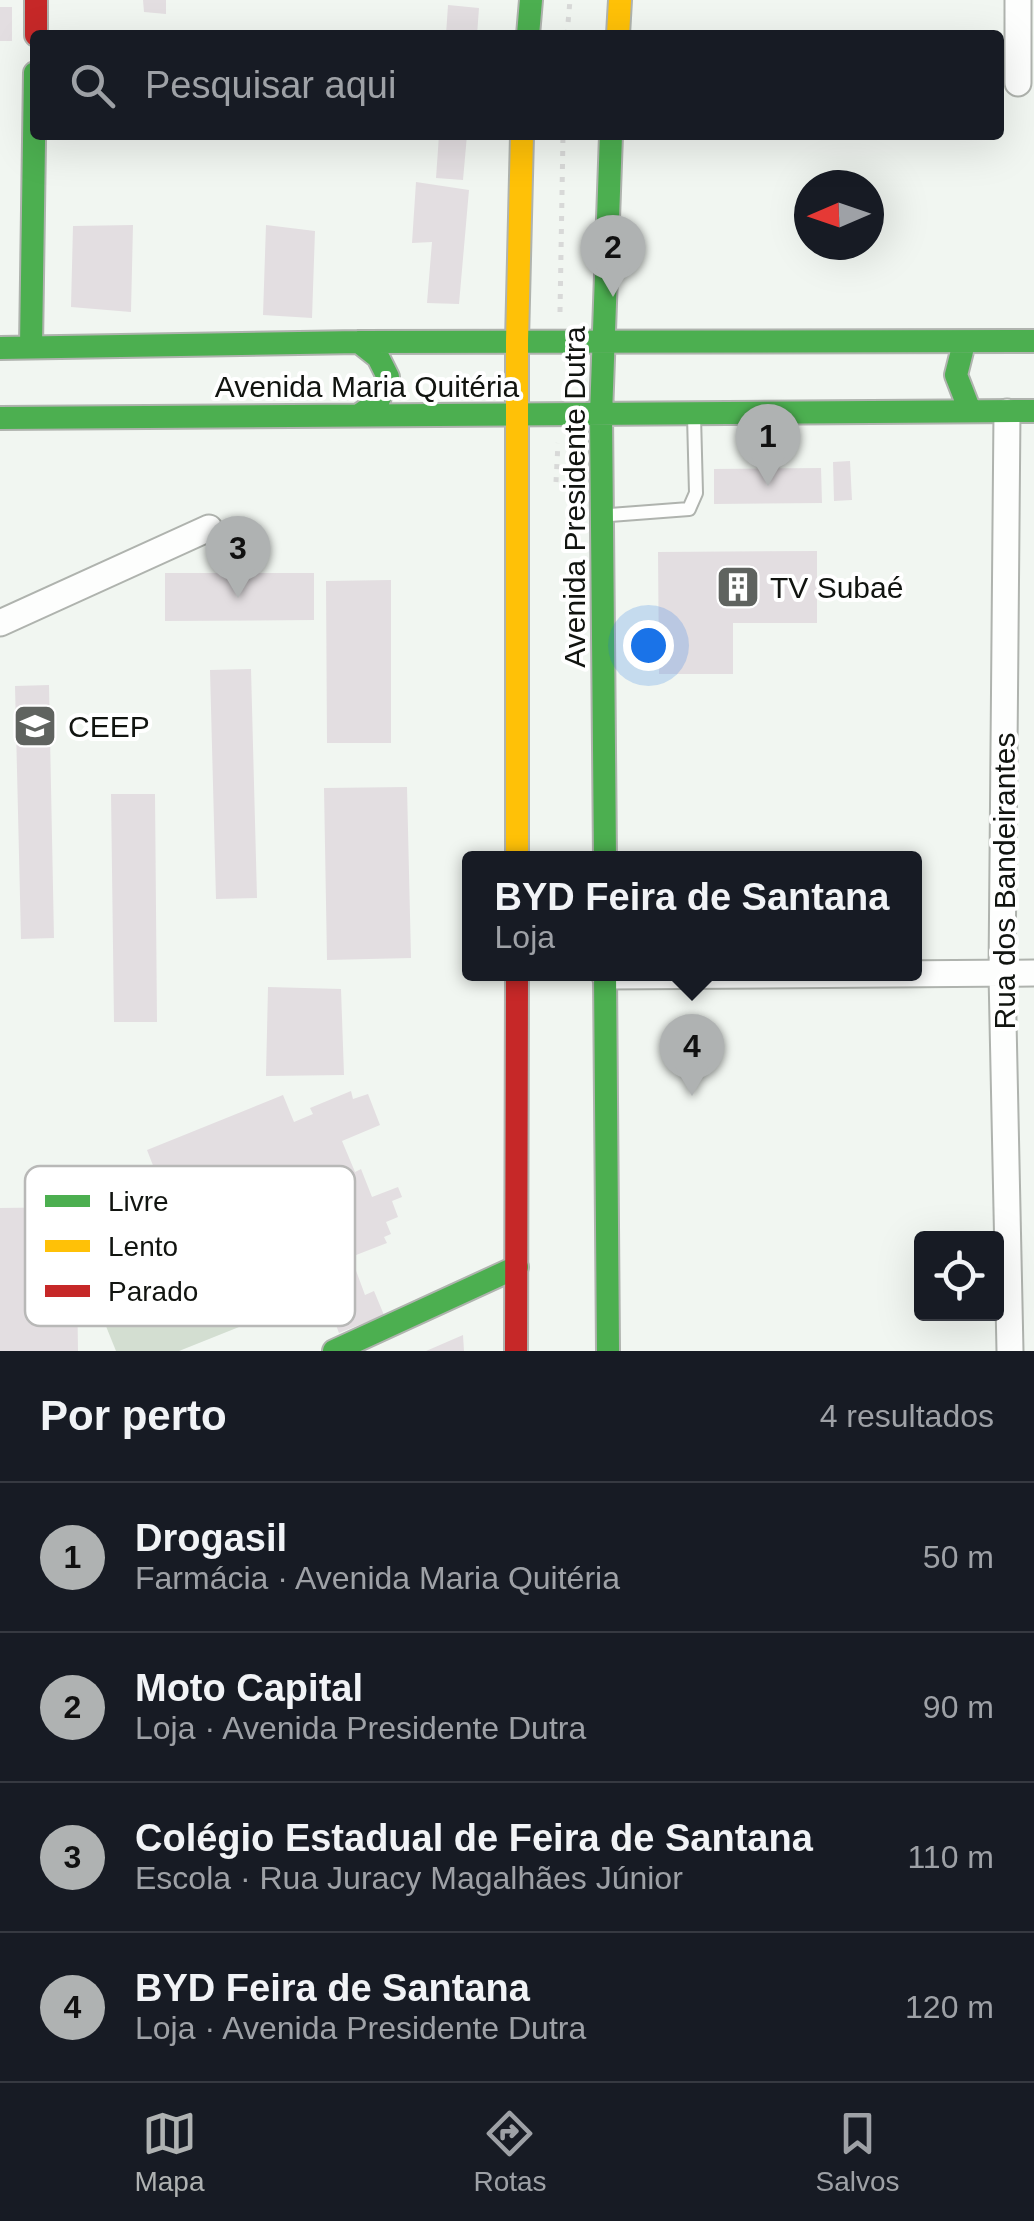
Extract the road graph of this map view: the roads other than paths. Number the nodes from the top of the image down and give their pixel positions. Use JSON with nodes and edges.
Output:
{"nodes":[{"id":1,"x":36,"y":0,"type":"edge"},
{"id":2,"x":531,"y":0,"type":"edge"},
{"id":3,"x":620,"y":0,"type":"edge"},
{"id":4,"x":1018,"y":0,"type":"edge"},
{"id":5,"x":36,"y":30,"type":"edge"},
{"id":6,"x":528,"y":30,"type":"edge"},
{"id":7,"x":618,"y":30,"type":"edge"},
{"id":8,"x":1017,"y":84,"type":"edge"},
{"id":9,"x":34,"y":140,"type":"edge"},
{"id":10,"x":522,"y":140,"type":"edge"},
{"id":11,"x":611,"y":140,"type":"edge"},
{"id":12,"x":517,"y":341,"type":"junction"},
{"id":13,"x":1034,"y":341,"type":"edge"},
{"id":14,"x":359,"y":342,"type":"junction"},
{"id":15,"x":604,"y":342,"type":"junction"},
{"id":16,"x":964,"y":342,"type":"junction"},
{"id":17,"x":31,"y":347,"type":"junction"},
{"id":18,"x":0,"y":348,"type":"edge"},
{"id":19,"x":970,"y":411,"type":"junction"},
{"id":20,"x":1034,"y":411,"type":"edge"},
{"id":21,"x":1008,"y":412,"type":"junction"},
{"id":22,"x":518,"y":414,"type":"junction"},
{"id":23,"x":694,"y":414,"type":"junction"},
{"id":24,"x":359,"y":415,"type":"junction"},
{"id":25,"x":602,"y":415,"type":"junction"},
{"id":26,"x":0,"y":418,"type":"edge"},
{"id":27,"x":602,"y":515,"type":"junction"},
{"id":28,"x":209,"y":528,"type":"dead end"},
{"id":29,"x":0,"y":622,"type":"edge"},
{"id":30,"x":517,"y":851,"type":"edge"},
{"id":31,"x":604,"y":851,"type":"edge"},
{"id":32,"x":1034,"y":973,"type":"edge"},
{"id":33,"x":922,"y":974,"type":"edge"},
{"id":34,"x":1002,"y":974,"type":"junction"},
{"id":35,"x":517,"y":981,"type":"edge"},
{"id":36,"x":605,"y":981,"type":"edge"},
{"id":37,"x":517,"y":1267,"type":"junction"},
{"id":38,"x":334,"y":1351,"type":"edge"},
{"id":39,"x":516,"y":1351,"type":"edge"},
{"id":40,"x":608,"y":1351,"type":"edge"},
{"id":41,"x":1010,"y":1351,"type":"edge"}],
"edges":[{"from":1,"to":5,"type":"main road"},
{"from":2,"to":6,"type":"main road"},
{"from":3,"to":7,"type":"main road"},
{"from":4,"to":8,"type":"street"},
{"from":9,"to":17,"type":"main road"},
{"from":10,"to":12,"type":"main road","name":"Avenida Presidente Dutra"},
{"from":11,"to":15,"type":"main road","name":"Avenida Presidente Dutra"},
{"from":12,"to":14,"type":"main road","name":"Avenida Maria Quitéria"},
{"from":12,"to":15,"type":"main road","name":"Avenida Maria Quitéria"},
{"from":12,"to":22,"type":"main road","name":"Avenida Presidente Dutra"},
{"from":13,"to":16,"type":"main road","name":"Avenida Maria Quitéria"},
{"from":14,"to":17,"type":"main road","name":"Avenida Maria Quitéria"},
{"from":14,"to":24,"type":"main road"},
{"from":15,"to":16,"type":"main road","name":"Avenida Maria Quitéria"},
{"from":15,"to":25,"type":"main road","name":"Avenida Presidente Dutra"},
{"from":16,"to":19,"type":"main road"},
{"from":17,"to":18,"type":"main road","name":"Avenida Maria Quitéria"},
{"from":19,"to":21,"type":"main road","name":"Avenida Maria Quitéria"},
{"from":19,"to":23,"type":"main road","name":"Avenida Maria Quitéria"},
{"from":20,"to":21,"type":"main road","name":"Avenida Maria Quitéria"},
{"from":21,"to":34,"type":"street","name":"Rua dos Bandeirantes"},
{"from":22,"to":24,"type":"main road","name":"Avenida Maria Quitéria"},
{"from":22,"to":25,"type":"main road","name":"Avenida Maria Quitéria"},
{"from":22,"to":30,"type":"main road","name":"Avenida Presidente Dutra"},
{"from":23,"to":25,"type":"main road","name":"Avenida Maria Quitéria"},
{"from":23,"to":27,"type":"lane"},
{"from":24,"to":26,"type":"main road","name":"Avenida Maria Quitéria"},
{"from":25,"to":27,"type":"main road","name":"Avenida Presidente Dutra"},
{"from":27,"to":31,"type":"main road","name":"Avenida Presidente Dutra"},
{"from":28,"to":29,"type":"street"},
{"from":32,"to":34,"type":"street"},
{"from":33,"to":34,"type":"street"},
{"from":34,"to":41,"type":"street","name":"Rua dos Bandeirantes"},
{"from":35,"to":37,"type":"main road"},
{"from":36,"to":40,"type":"main road"},
{"from":37,"to":38,"type":"main road"},
{"from":37,"to":39,"type":"main road"}]}
